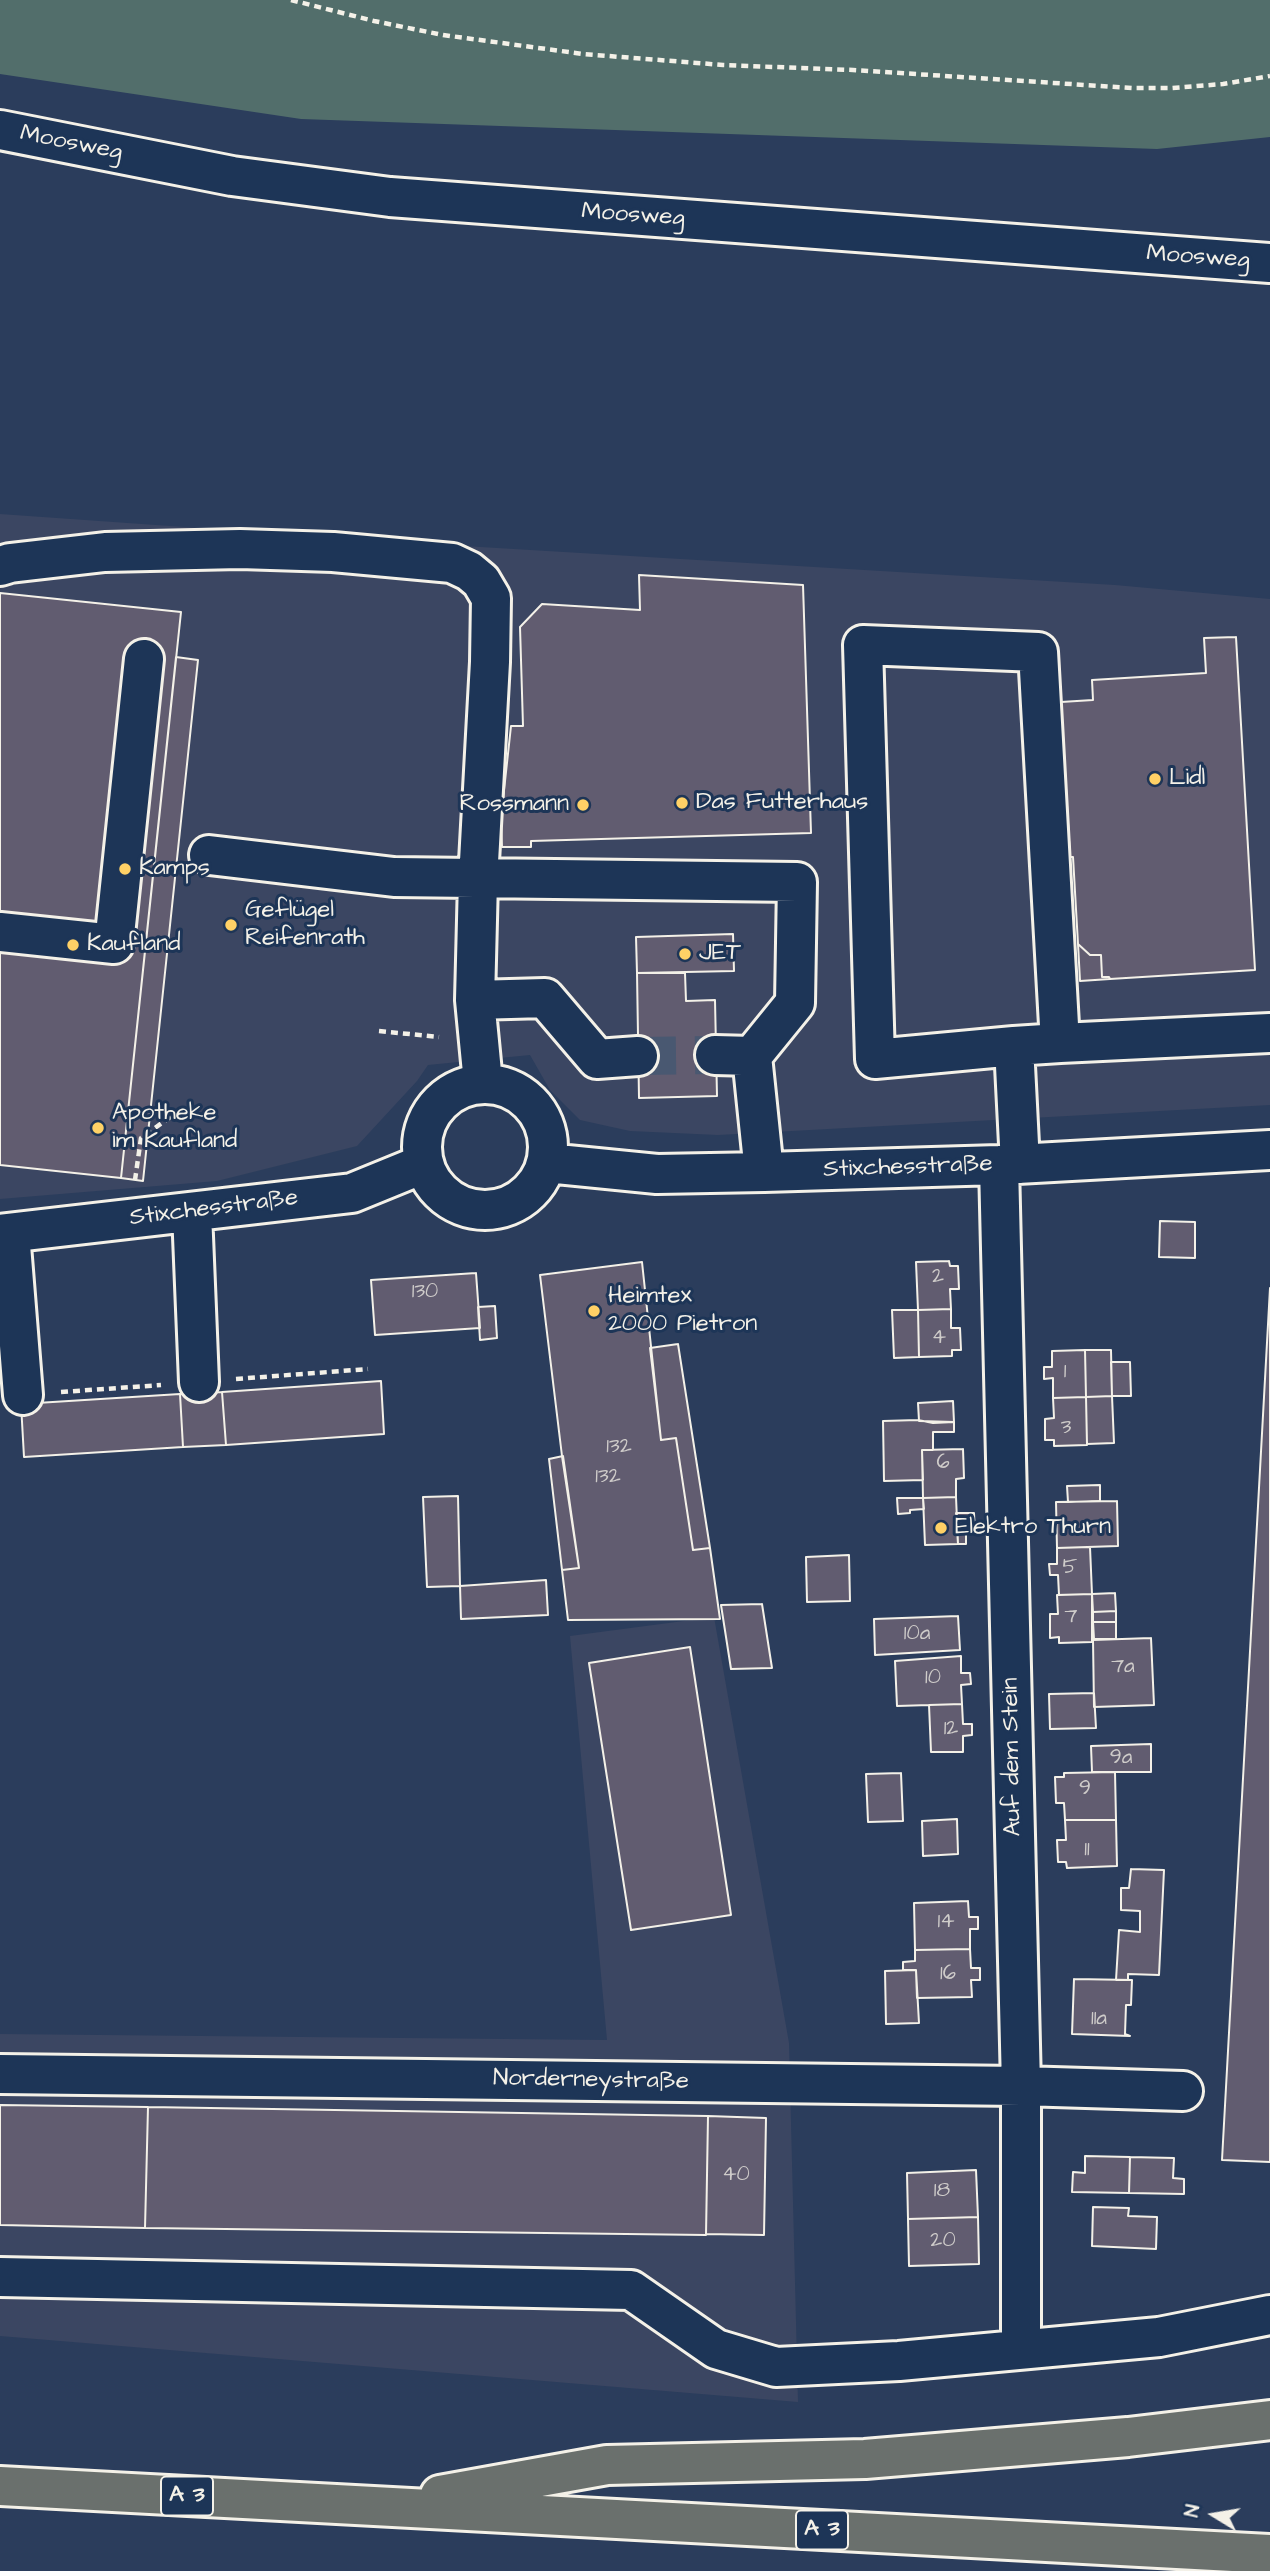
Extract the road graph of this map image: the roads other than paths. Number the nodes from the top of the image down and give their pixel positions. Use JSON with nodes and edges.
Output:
{"nodes":[{"id":1,"x":0,"y":130,"type":"edge"},
{"id":2,"x":1270,"y":263,"type":"edge"},
{"id":3,"x":3,"y":563,"type":"edge"},
{"id":4,"x":144,"y":659,"type":"dead end"},
{"id":5,"x":209,"y":855,"type":"dead end"},
{"id":6,"x":478,"y":880,"type":"junction"},
{"id":7,"x":0,"y":932,"type":"edge"},
{"id":8,"x":477,"y":1018,"type":"junction"},
{"id":9,"x":1270,"y":1033,"type":"edge"},
{"id":10,"x":1060,"y":1043,"type":"junction"},
{"id":11,"x":1014,"y":1046,"type":"junction"},
{"id":12,"x":638,"y":1056,"type":"tunnel mouth"},
{"id":13,"x":483,"y":1083,"type":"junction"},
{"id":14,"x":1270,"y":1150,"type":"edge"},
{"id":15,"x":547,"y":1163,"type":"junction"},
{"id":16,"x":424,"y":1164,"type":"junction"},
{"id":17,"x":1009,"y":1165,"type":"junction"},
{"id":18,"x":764,"y":1172,"type":"junction"},
{"id":19,"x":192,"y":1212,"type":"junction"},
{"id":20,"x":5,"y":1233,"type":"edge"},
{"id":21,"x":199,"y":1382,"type":"dead end"},
{"id":22,"x":23,"y":1395,"type":"dead end"},
{"id":23,"x":0,"y":2074,"type":"edge"},
{"id":24,"x":1021,"y":2086,"type":"junction"},
{"id":25,"x":1183,"y":2091,"type":"dead end"},
{"id":26,"x":0,"y":2277,"type":"edge"},
{"id":27,"x":1270,"y":2315,"type":"edge"},
{"id":28,"x":1021,"y":2349,"type":"junction"},
{"id":29,"x":1270,"y":2420,"type":"edge"},
{"id":30,"x":0,"y":2486,"type":"edge"},
{"id":31,"x":374,"y":2507,"type":"junction"},
{"id":32,"x":1270,"y":2554,"type":"edge"}],
"edges":[{"from":1,"to":2,"type":"street","name":"Moosweg"},
{"from":3,"to":6,"type":"street"},
{"from":4,"to":7,"type":"street"},
{"from":5,"to":6,"type":"street"},
{"from":6,"to":8,"type":"street"},
{"from":6,"to":18,"type":"street"},
{"from":8,"to":12,"type":"street"},
{"from":8,"to":13,"type":"street"},
{"from":9,"to":10,"type":"street"},
{"from":10,"to":11,"type":"street"},
{"from":10,"to":11,"type":"street"},
{"from":11,"to":17,"type":"street","name":"Auf dem Stein"},
{"from":13,"to":15,"type":"street"},
{"from":13,"to":16,"type":"street"},
{"from":14,"to":17,"type":"street","name":"Stixchesstraße"},
{"from":15,"to":16,"type":"street"},
{"from":15,"to":18,"type":"street","name":"Stixchesstraße"},
{"from":16,"to":19,"type":"street","name":"Stixchesstraße"},
{"from":17,"to":18,"type":"street","name":"Stixchesstraße"},
{"from":17,"to":24,"type":"street","name":"Auf dem Stein"},
{"from":19,"to":20,"type":"street","name":"Stixchesstraße"},
{"from":19,"to":21,"type":"street"},
{"from":20,"to":22,"type":"street"},
{"from":23,"to":24,"type":"street","name":"Norderneystraße"},
{"from":24,"to":25,"type":"street","name":"Norderneystraße"},
{"from":24,"to":28,"type":"street","name":"Auf dem Stein"},
{"from":26,"to":28,"type":"street"},
{"from":27,"to":28,"type":"street"},
{"from":29,"to":31,"type":"highway"},
{"from":30,"to":31,"type":"highway","number":"A 3"},
{"from":31,"to":32,"type":"highway","number":"A 3"}]}
